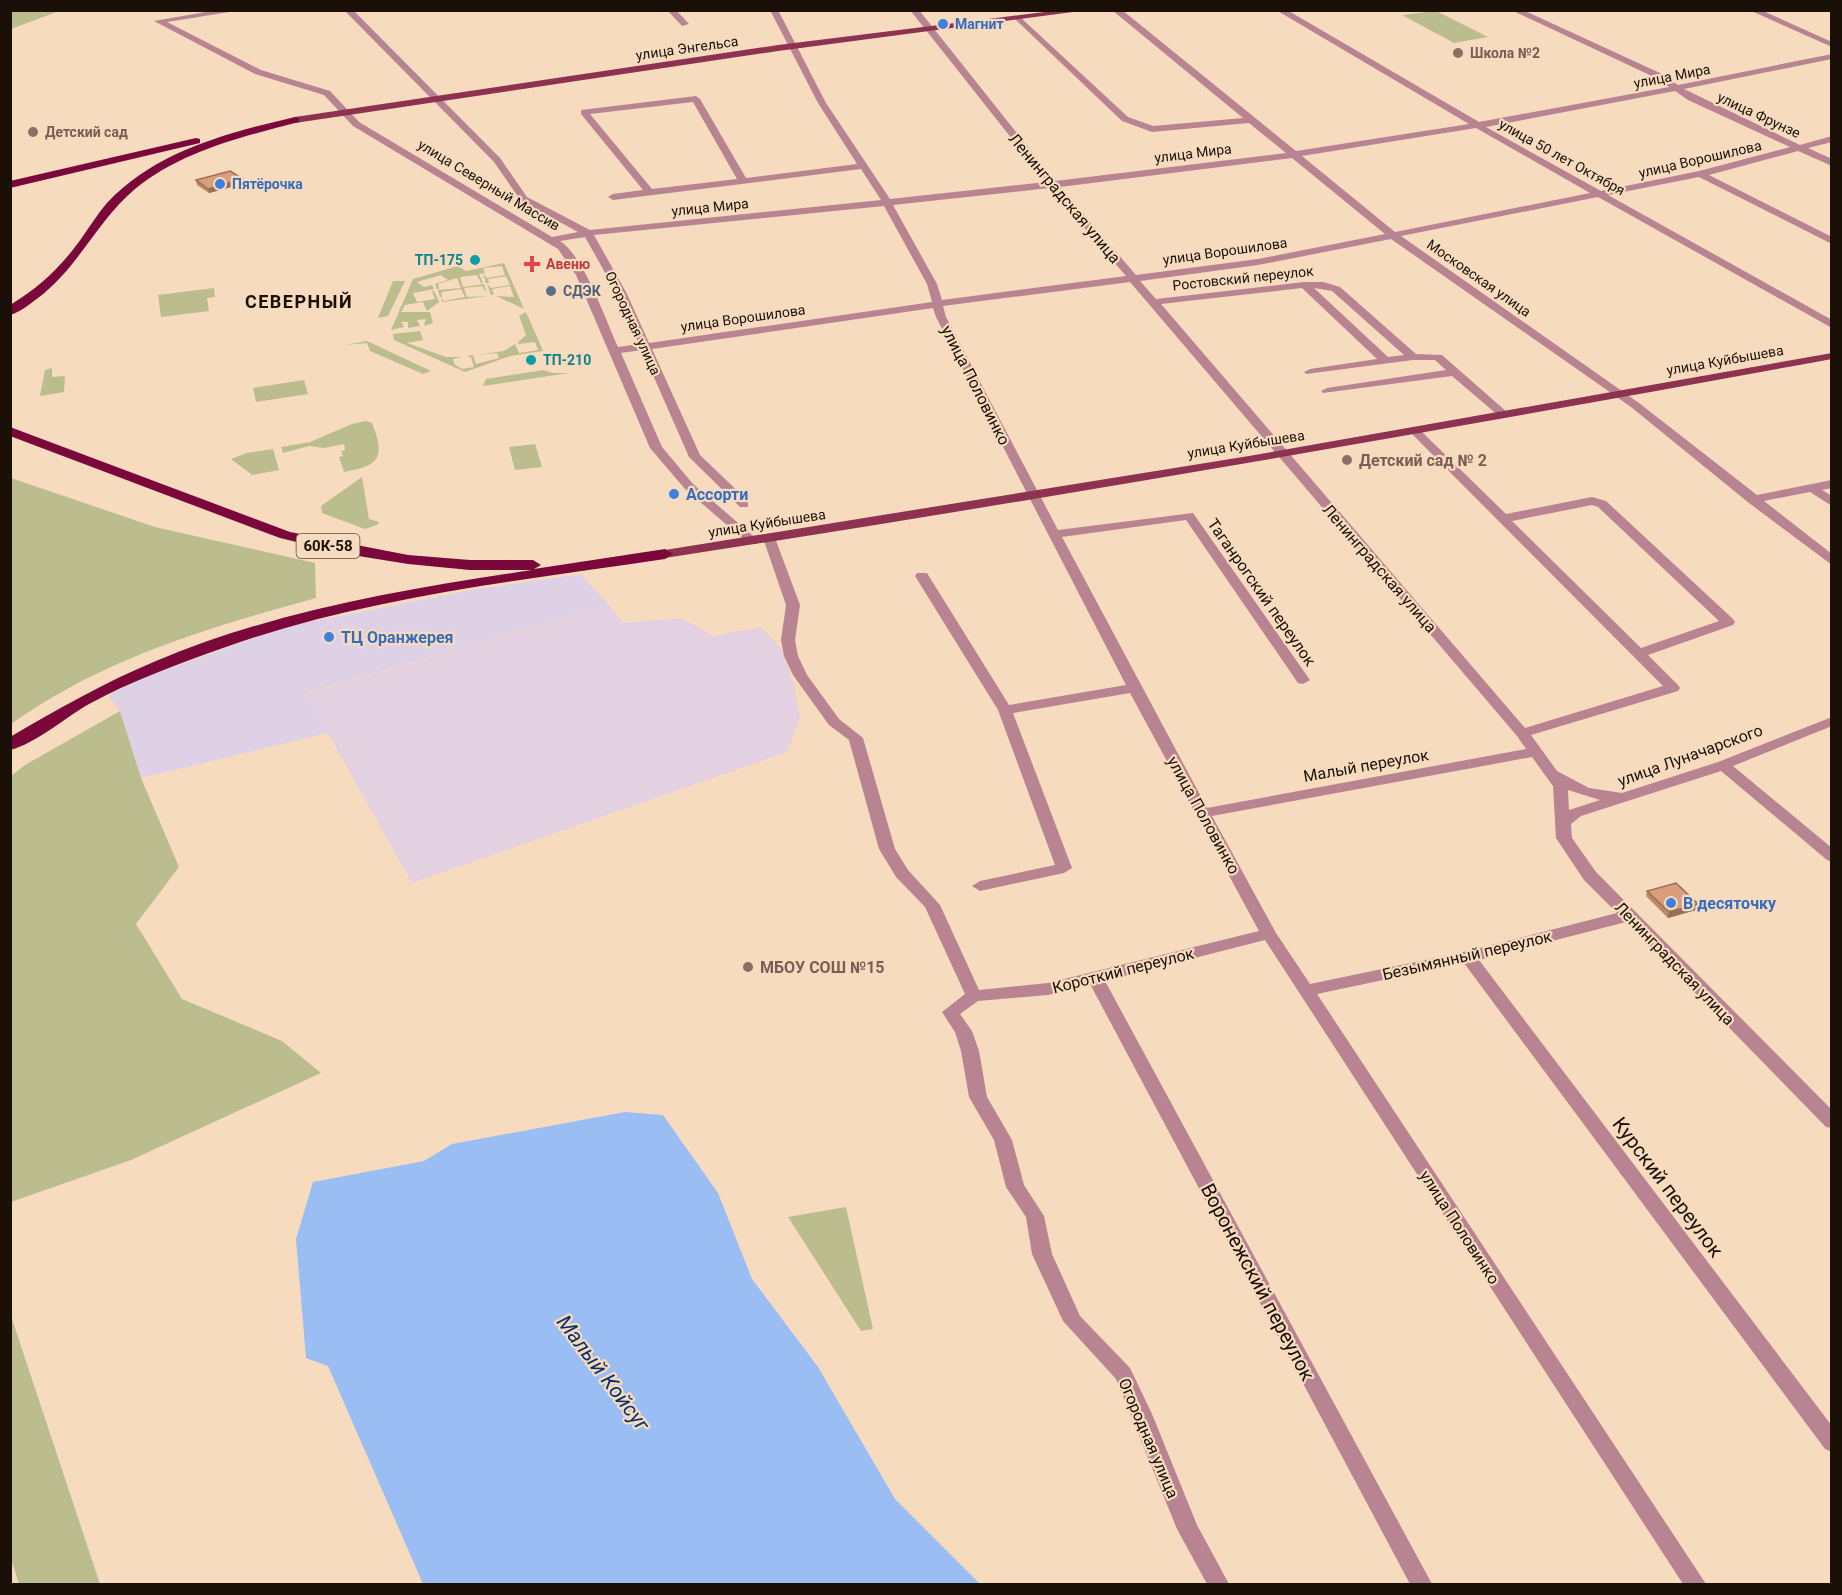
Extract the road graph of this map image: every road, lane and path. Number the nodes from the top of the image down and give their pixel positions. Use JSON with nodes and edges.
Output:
{"nodes":[{"id":1,"x":238,"y":10,"type":"edge"},
{"id":2,"x":348,"y":10,"type":"edge"},
{"id":3,"x":671,"y":10,"type":"edge"},
{"id":4,"x":774,"y":10,"type":"edge"},
{"id":5,"x":914,"y":10,"type":"edge"},
{"id":6,"x":1084,"y":10,"type":"edge"},
{"id":7,"x":1116,"y":10,"type":"edge"},
{"id":8,"x":1280,"y":10,"type":"edge"},
{"id":9,"x":1515,"y":10,"type":"edge"},
{"id":10,"x":1753,"y":10,"type":"edge"},
{"id":11,"x":1019,"y":18,"type":"junction"},
{"id":12,"x":686,"y":24,"type":"dead end"},
{"id":13,"x":930,"y":29,"type":"junction"},
{"id":14,"x":1832,"y":45,"type":"edge"},
{"id":15,"x":792,"y":46,"type":"junction"},
{"id":16,"x":1832,"y":57,"type":"edge"},
{"id":17,"x":1679,"y":90,"type":"junction"},
{"id":18,"x":435,"y":98,"type":"junction"},
{"id":19,"x":343,"y":111,"type":"junction"},
{"id":20,"x":295,"y":120,"type":"junction"},
{"id":21,"x":1251,"y":120,"type":"junction"},
{"id":22,"x":1475,"y":124,"type":"junction"},
{"id":23,"x":1832,"y":140,"type":"edge"},
{"id":24,"x":1801,"y":149,"type":"junction"},
{"id":25,"x":1293,"y":154,"type":"junction"},
{"id":26,"x":1832,"y":163,"type":"edge"},
{"id":27,"x":863,"y":166,"type":"junction"},
{"id":28,"x":1700,"y":174,"type":"junction"},
{"id":29,"x":743,"y":180,"type":"junction"},
{"id":30,"x":10,"y":184,"type":"edge"},
{"id":31,"x":1053,"y":185,"type":"junction"},
{"id":32,"x":649,"y":192,"type":"junction"},
{"id":33,"x":1600,"y":195,"type":"junction"},
{"id":34,"x":613,"y":197,"type":"dead end"},
{"id":35,"x":887,"y":202,"type":"junction"},
{"id":36,"x":588,"y":233,"type":"junction"},
{"id":37,"x":1394,"y":236,"type":"junction"},
{"id":38,"x":552,"y":240,"type":"junction"},
{"id":39,"x":1832,"y":241,"type":"edge"},
{"id":40,"x":1133,"y":278,"type":"junction"},
{"id":41,"x":1304,"y":285,"type":"junction"},
{"id":42,"x":1154,"y":302,"type":"junction"},
{"id":43,"x":937,"y":304,"type":"junction"},
{"id":44,"x":10,"y":311,"type":"edge"},
{"id":45,"x":1832,"y":325,"type":"edge"},
{"id":46,"x":644,"y":346,"type":"junction"},
{"id":47,"x":614,"y":351,"type":"junction"},
{"id":48,"x":1832,"y":356,"type":"edge"},
{"id":49,"x":1413,"y":357,"type":"junction"},
{"id":50,"x":1385,"y":360,"type":"junction"},
{"id":51,"x":1310,"y":372,"type":"dead end"},
{"id":52,"x":1454,"y":372,"type":"junction"},
{"id":53,"x":1327,"y":391,"type":"dead end"},
{"id":54,"x":1620,"y":394,"type":"junction"},
{"id":55,"x":1504,"y":416,"type":"junction"},
{"id":56,"x":10,"y":431,"type":"edge"},
{"id":57,"x":1415,"y":431,"type":"junction"},
{"id":58,"x":1282,"y":454,"type":"junction"},
{"id":59,"x":1832,"y":484,"type":"edge"},
{"id":60,"x":1812,"y":488,"type":"junction"},
{"id":61,"x":1033,"y":494,"type":"junction"},
{"id":62,"x":1753,"y":500,"type":"junction"},
{"id":63,"x":1832,"y":502,"type":"edge"},
{"id":64,"x":744,"y":504,"type":"dead end"},
{"id":65,"x":1501,"y":519,"type":"junction"},
{"id":66,"x":1054,"y":534,"type":"junction"},
{"id":67,"x":769,"y":538,"type":"junction"},
{"id":68,"x":753,"y":541,"type":"junction"},
{"id":69,"x":665,"y":554,"type":"junction"},
{"id":70,"x":1832,"y":561,"type":"edge"},
{"id":71,"x":922,"y":576,"type":"dead end"},
{"id":72,"x":1638,"y":654,"type":"junction"},
{"id":73,"x":1303,"y":680,"type":"dead end"},
{"id":74,"x":1134,"y":688,"type":"junction"},
{"id":75,"x":1005,"y":710,"type":"junction"},
{"id":76,"x":1832,"y":721,"type":"edge"},
{"id":77,"x":1522,"y":733,"type":"junction"},
{"id":78,"x":10,"y":745,"type":"edge"},
{"id":79,"x":1536,"y":752,"type":"junction"},
{"id":80,"x":1722,"y":765,"type":"junction"},
{"id":81,"x":1554,"y":774,"type":"junction"},
{"id":82,"x":1639,"y":793,"type":"junction"},
{"id":83,"x":1203,"y":813,"type":"junction"},
{"id":84,"x":1562,"y":825,"type":"junction"},
{"id":85,"x":1832,"y":856,"type":"edge"},
{"id":86,"x":980,"y":886,"type":"dead end"},
{"id":87,"x":1628,"y":916,"type":"junction"},
{"id":88,"x":1269,"y":934,"type":"junction"},
{"id":89,"x":1468,"y":957,"type":"junction"},
{"id":90,"x":1095,"y":978,"type":"junction"},
{"id":91,"x":1305,"y":992,"type":"junction"},
{"id":92,"x":974,"y":996,"type":"junction"},
{"id":93,"x":1832,"y":1122,"type":"edge"},
{"id":94,"x":1832,"y":1443,"type":"edge"},
{"id":95,"x":1218,"y":1584,"type":"edge"},
{"id":96,"x":1421,"y":1584,"type":"edge"},
{"id":97,"x":1695,"y":1584,"type":"edge"}],
"edges":[{"from":1,"to":19,"type":"street","name":"улица Северный Массив"},
{"from":2,"to":18,"type":"street"},
{"from":3,"to":12,"type":"street"},
{"from":4,"to":15,"type":"street","name":"улица Половинко"},
{"from":5,"to":13,"type":"street","name":"Ленинградская улица"},
{"from":6,"to":11,"type":"main road","name":"улица Энгельса"},
{"from":7,"to":21,"type":"street","name":"Московская улица"},
{"from":8,"to":22,"type":"street","name":"улица 50 лет Октября"},
{"from":9,"to":17,"type":"street","name":"улица Фрунзе"},
{"from":10,"to":14,"type":"street"},
{"from":11,"to":13,"type":"main road","name":"улица Энгельса"},
{"from":11,"to":21,"type":"street"},
{"from":13,"to":15,"type":"main road","name":"улица Энгельса"},
{"from":13,"to":31,"type":"street","name":"Ленинградская улица"},
{"from":15,"to":18,"type":"main road","name":"улица Энгельса"},
{"from":15,"to":27,"type":"street","name":"улица Половинко"},
{"from":16,"to":17,"type":"street","name":"улица Мира"},
{"from":17,"to":22,"type":"street","name":"улица Мира"},
{"from":17,"to":24,"type":"street","name":"улица Фрунзе"},
{"from":18,"to":19,"type":"main road","name":"улица Энгельса"},
{"from":18,"to":36,"type":"street"},
{"from":19,"to":20,"type":"main road","name":"улица Энгельса"},
{"from":19,"to":38,"type":"street","name":"улица Северный Массив"},
{"from":20,"to":30,"type":"highway"},
{"from":20,"to":44,"type":"highway"},
{"from":21,"to":25,"type":"street","name":"Московская улица"},
{"from":22,"to":25,"type":"street","name":"улица Мира"},
{"from":22,"to":33,"type":"street","name":"улица 50 лет Октября"},
{"from":23,"to":24,"type":"street","name":"улица Ворошилова"},
{"from":24,"to":26,"type":"street","name":"улица Фрунзе"},
{"from":24,"to":28,"type":"street","name":"улица Ворошилова"},
{"from":25,"to":31,"type":"street","name":"улица Мира"},
{"from":25,"to":37,"type":"street","name":"Московская улица"},
{"from":27,"to":29,"type":"street"},
{"from":27,"to":35,"type":"street","name":"улица Половинко"},
{"from":28,"to":33,"type":"street","name":"улица Ворошилова"},
{"from":28,"to":39,"type":"street"},
{"from":29,"to":32,"type":"street"},
{"from":29,"to":32,"type":"street"},
{"from":31,"to":35,"type":"street","name":"улица Мира"},
{"from":31,"to":40,"type":"street","name":"Ленинградская улица"},
{"from":32,"to":34,"type":"street"},
{"from":33,"to":37,"type":"street","name":"улица Ворошилова"},
{"from":33,"to":45,"type":"street","name":"улица 50 лет Октября"},
{"from":35,"to":36,"type":"street","name":"улица Мира"},
{"from":35,"to":43,"type":"street","name":"улица Половинко"},
{"from":36,"to":38,"type":"street","name":"улица Мира"},
{"from":36,"to":46,"type":"street","name":"Огородная улица"},
{"from":37,"to":40,"type":"street","name":"улица Ворошилова"},
{"from":37,"to":54,"type":"street","name":"Московская улица"},
{"from":38,"to":47,"type":"street","name":"улица Северный Массив"},
{"from":40,"to":42,"type":"street","name":"Ленинградская улица"},
{"from":40,"to":43,"type":"street","name":"улица Ворошилова"},
{"from":41,"to":42,"type":"street","name":"Ростовский переулок"},
{"from":41,"to":49,"type":"street","name":"Ростовский переулок"},
{"from":41,"to":50,"type":"street"},
{"from":42,"to":58,"type":"street","name":"Ленинградская улица"},
{"from":43,"to":46,"type":"street","name":"улица Ворошилова"},
{"from":43,"to":61,"type":"street","name":"улица Половинко"},
{"from":46,"to":47,"type":"street","name":"улица Ворошилова"},
{"from":46,"to":64,"type":"street","name":"Огородная улица"},
{"from":47,"to":68,"type":"street","name":"улица Северный Массив"},
{"from":48,"to":54,"type":"main road","name":"улица Куйбышева"},
{"from":49,"to":50,"type":"street"},
{"from":49,"to":52,"type":"street"},
{"from":50,"to":51,"type":"street"},
{"from":52,"to":53,"type":"street"},
{"from":52,"to":55,"type":"street"},
{"from":54,"to":55,"type":"main road","name":"улица Куйбышева"},
{"from":54,"to":62,"type":"street","name":"Московская улица"},
{"from":55,"to":57,"type":"main road","name":"улица Куйбышева"},
{"from":56,"to":69,"type":"highway","number":"60К-58"},
{"from":57,"to":58,"type":"main road","name":"улица Куйбышева"},
{"from":57,"to":65,"type":"street"},
{"from":58,"to":61,"type":"main road","name":"улица Куйбышева"},
{"from":58,"to":77,"type":"street","name":"Ленинградская улица"},
{"from":59,"to":60,"type":"street"},
{"from":60,"to":62,"type":"street"},
{"from":60,"to":63,"type":"street"},
{"from":61,"to":66,"type":"street","name":"улица Половинко"},
{"from":61,"to":67,"type":"main road","name":"улица Куйбышева"},
{"from":62,"to":70,"type":"street","name":"Московская улица"},
{"from":65,"to":72,"type":"street"},
{"from":65,"to":72,"type":"street"},
{"from":66,"to":73,"type":"street","name":"Таганрогский переулок"},
{"from":66,"to":74,"type":"street","name":"улица Половинко"},
{"from":67,"to":68,"type":"main road","name":"улица Куйбышева"},
{"from":67,"to":92,"type":"street"},
{"from":68,"to":69,"type":"main road","name":"улица Куйбышева"},
{"from":69,"to":78,"type":"highway"},
{"from":71,"to":75,"type":"street"},
{"from":72,"to":77,"type":"street"},
{"from":74,"to":75,"type":"street"},
{"from":74,"to":83,"type":"street","name":"улица Половинко"},
{"from":75,"to":86,"type":"street"},
{"from":76,"to":80,"type":"street","name":"улица Луначарского"},
{"from":77,"to":79,"type":"street","name":"Ленинградская улица"},
{"from":79,"to":81,"type":"street","name":"Ленинградская улица"},
{"from":79,"to":83,"type":"street","name":"Малый переулок"},
{"from":80,"to":82,"type":"street","name":"улица Луначарского"},
{"from":80,"to":85,"type":"street"},
{"from":81,"to":82,"type":"street"},
{"from":81,"to":84,"type":"street","name":"Ленинградская улица"},
{"from":82,"to":84,"type":"street","name":"улица Луначарского"},
{"from":83,"to":88,"type":"street","name":"улица Половинко"},
{"from":84,"to":87,"type":"street","name":"Ленинградская улица"},
{"from":87,"to":89,"type":"street","name":"Безымянный переулок"},
{"from":87,"to":93,"type":"street","name":"Ленинградская улица"},
{"from":88,"to":90,"type":"street","name":"Короткий переулок"},
{"from":88,"to":91,"type":"street","name":"улица Половинко"},
{"from":89,"to":91,"type":"street","name":"Безымянный переулок"},
{"from":89,"to":94,"type":"street","name":"Курский переулок"},
{"from":90,"to":92,"type":"street","name":"Короткий переулок"},
{"from":90,"to":96,"type":"street","name":"Воронежский переулок"},
{"from":91,"to":97,"type":"street","name":"улица Половинко"},
{"from":92,"to":95,"type":"street","name":"Огородная улица"}]}
